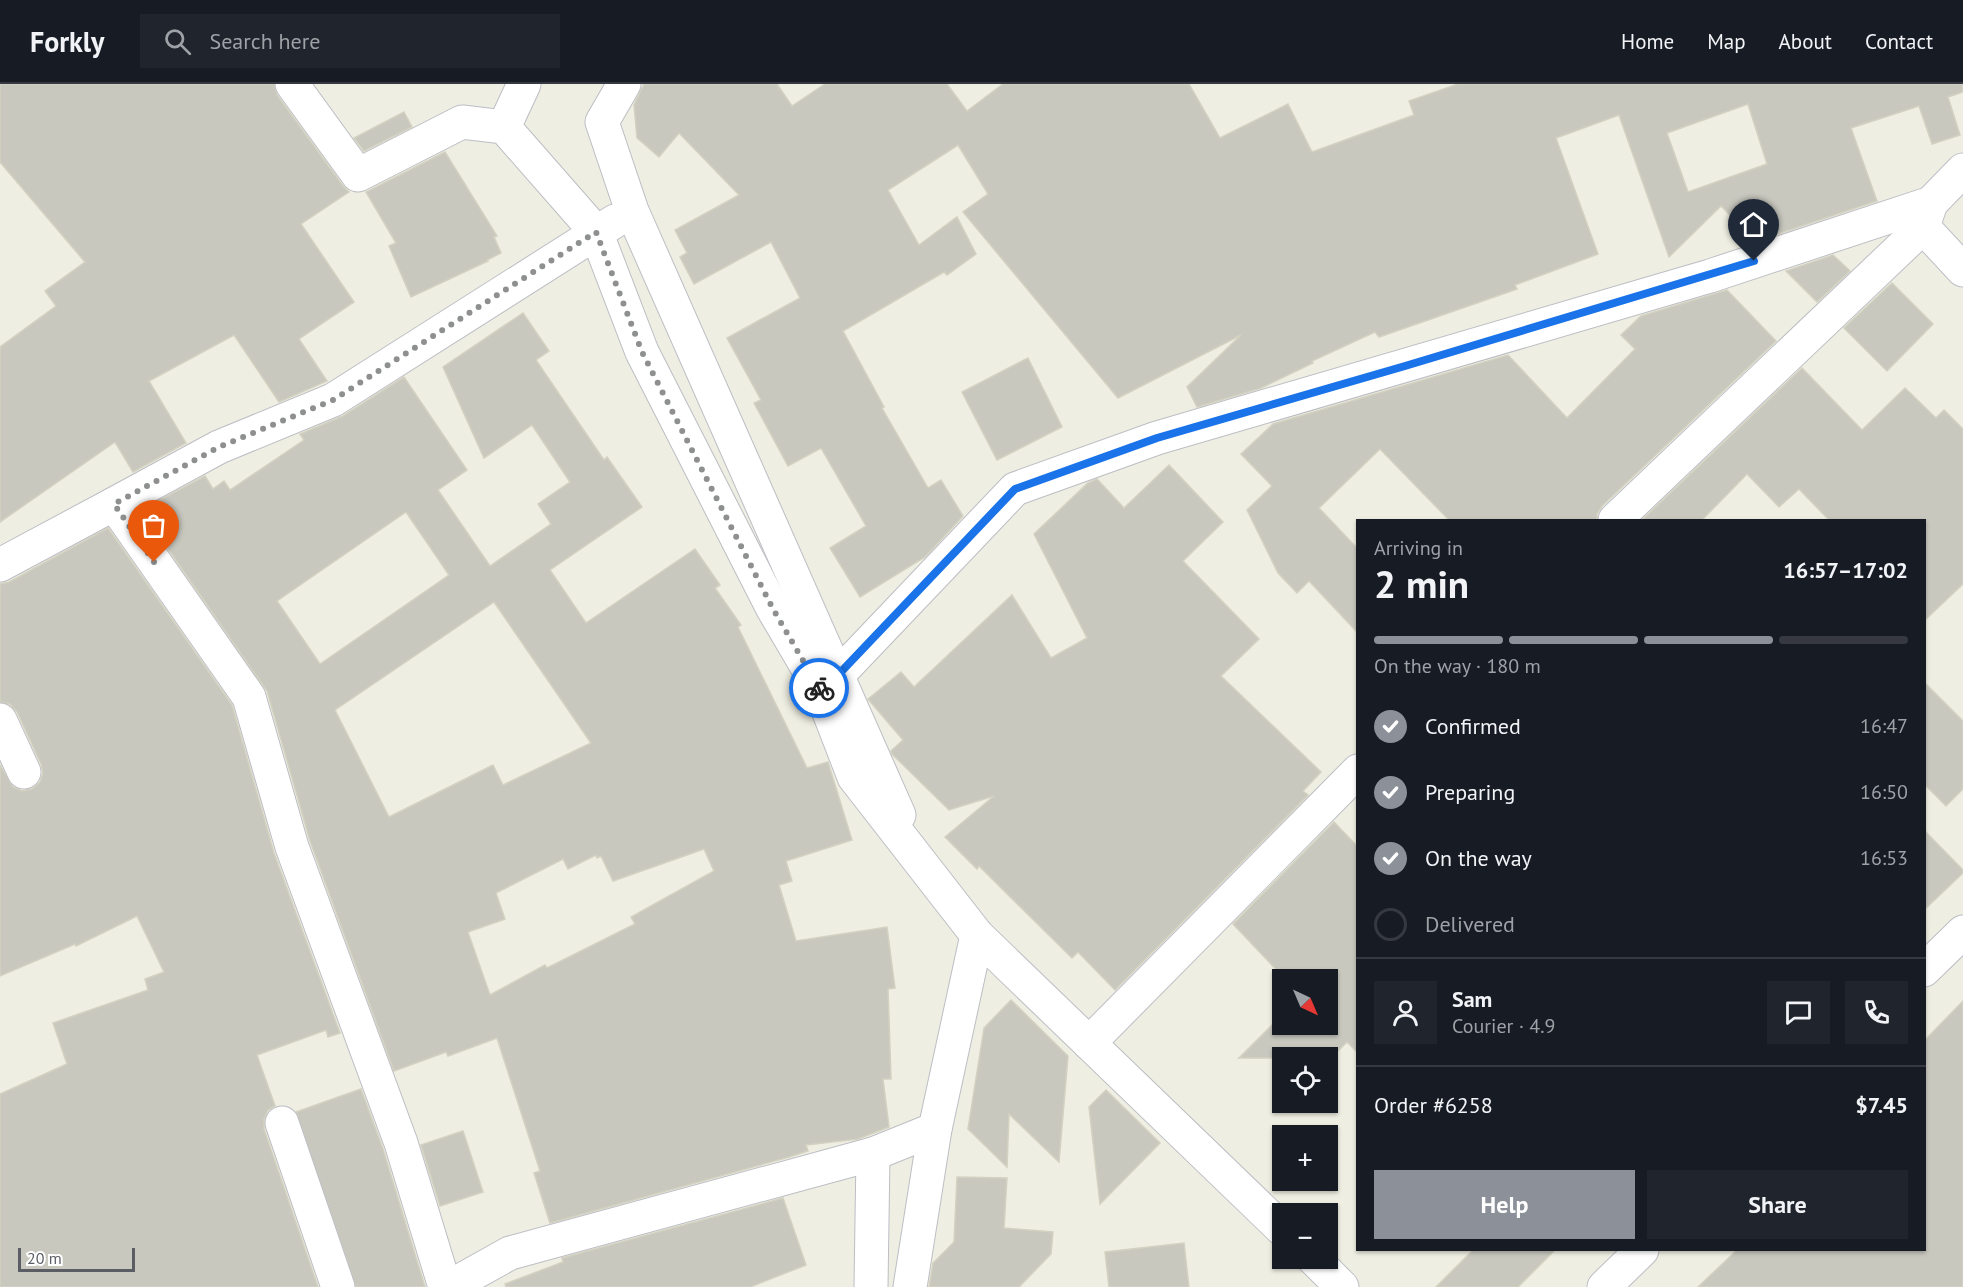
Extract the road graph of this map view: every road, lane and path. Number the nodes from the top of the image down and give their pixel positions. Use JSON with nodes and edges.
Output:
{"nodes":[{"id":1,"x":292,"y":84,"type":"edge"},
{"id":2,"x":524,"y":84,"type":"edge"},
{"id":3,"x":624,"y":84,"type":"edge"},
{"id":4,"x":504,"y":127,"type":"junction"},
{"id":5,"x":1963,"y":170,"type":"edge"},
{"id":6,"x":632,"y":211,"type":"junction"},
{"id":7,"x":1927,"y":215,"type":"junction"},
{"id":8,"x":596,"y":232,"type":"junction"},
{"id":9,"x":1963,"y":270,"type":"edge"},
{"id":10,"x":114,"y":504,"type":"junction"},
{"id":11,"x":1616,"y":519,"type":"edge"},
{"id":12,"x":0,"y":565,"type":"edge"},
{"id":13,"x":829,"y":682,"type":"junction"},
{"id":14,"x":0,"y":720,"type":"edge"},
{"id":15,"x":818,"y":750,"type":"dead end"},
{"id":16,"x":24,"y":772,"type":"dead end"},
{"id":17,"x":1356,"y":773,"type":"edge"},
{"id":18,"x":854,"y":777,"type":"junction"},
{"id":19,"x":919,"y":861,"type":"junction"},
{"id":20,"x":1963,"y":932,"type":"edge"},
{"id":21,"x":976,"y":935,"type":"junction"},
{"id":22,"x":1926,"y":968,"type":"edge"},
{"id":23,"x":1089,"y":1042,"type":"junction"},
{"id":24,"x":282,"y":1123,"type":"dead end"},
{"id":25,"x":935,"y":1129,"type":"junction"},
{"id":26,"x":873,"y":1154,"type":"junction"},
{"id":27,"x":1272,"y":1219,"type":"edge"},
{"id":28,"x":1641,"y":1251,"type":"edge"},
{"id":29,"x":1324,"y":1269,"type":"edge"},
{"id":30,"x":338,"y":1287,"type":"edge"},
{"id":31,"x":447,"y":1287,"type":"edge"},
{"id":32,"x":871,"y":1287,"type":"edge"},
{"id":33,"x":910,"y":1287,"type":"edge"},
{"id":34,"x":1342,"y":1287,"type":"edge"},
{"id":35,"x":1604,"y":1287,"type":"edge"}],
"edges":[{"from":1,"to":4,"type":"street"},
{"from":2,"to":4,"type":"street"},
{"from":3,"to":6,"type":"street"},
{"from":4,"to":8,"type":"street"},
{"from":5,"to":7,"type":"street"},
{"from":6,"to":8,"type":"street"},
{"from":6,"to":13,"type":"street"},
{"from":7,"to":9,"type":"street"},
{"from":7,"to":11,"type":"street"},
{"from":7,"to":13,"type":"street"},
{"from":8,"to":10,"type":"street"},
{"from":8,"to":13,"type":"street"},
{"from":10,"to":12,"type":"street"},
{"from":10,"to":31,"type":"street"},
{"from":13,"to":18,"type":"street"},
{"from":13,"to":19,"type":"street"},
{"from":14,"to":16,"type":"street"},
{"from":15,"to":18,"type":"street"},
{"from":17,"to":23,"type":"street"},
{"from":18,"to":19,"type":"street"},
{"from":19,"to":21,"type":"street"},
{"from":20,"to":22,"type":"street"},
{"from":21,"to":23,"type":"street"},
{"from":21,"to":25,"type":"street"},
{"from":23,"to":27,"type":"street"},
{"from":24,"to":30,"type":"street"},
{"from":25,"to":26,"type":"street"},
{"from":25,"to":33,"type":"street"},
{"from":26,"to":31,"type":"street"},
{"from":26,"to":32,"type":"street"},
{"from":28,"to":35,"type":"street"},
{"from":29,"to":34,"type":"street"}]}
